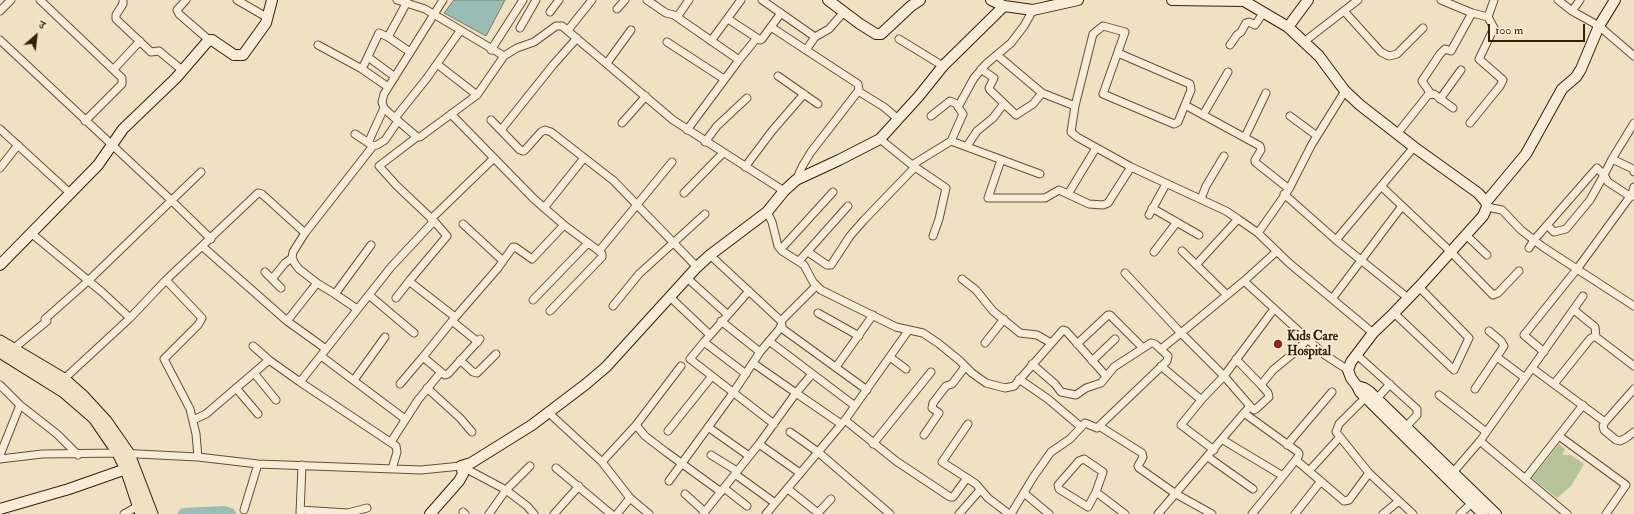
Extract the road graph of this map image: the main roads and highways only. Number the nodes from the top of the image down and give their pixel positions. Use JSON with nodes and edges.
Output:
{"nodes":[{"id":1,"x":0,"y":341,"type":"edge"},
{"id":2,"x":0,"y":352,"type":"edge"},
{"id":3,"x":123,"y":454,"type":"junction"},
{"id":4,"x":145,"y":511,"type":"edge"}],
"edges":[{"from":1,"to":3,"type":"main road"},
{"from":2,"to":3,"type":"main road"},
{"from":3,"to":4,"type":"main road"},
{"from":3,"to":4,"type":"main road"}]}
